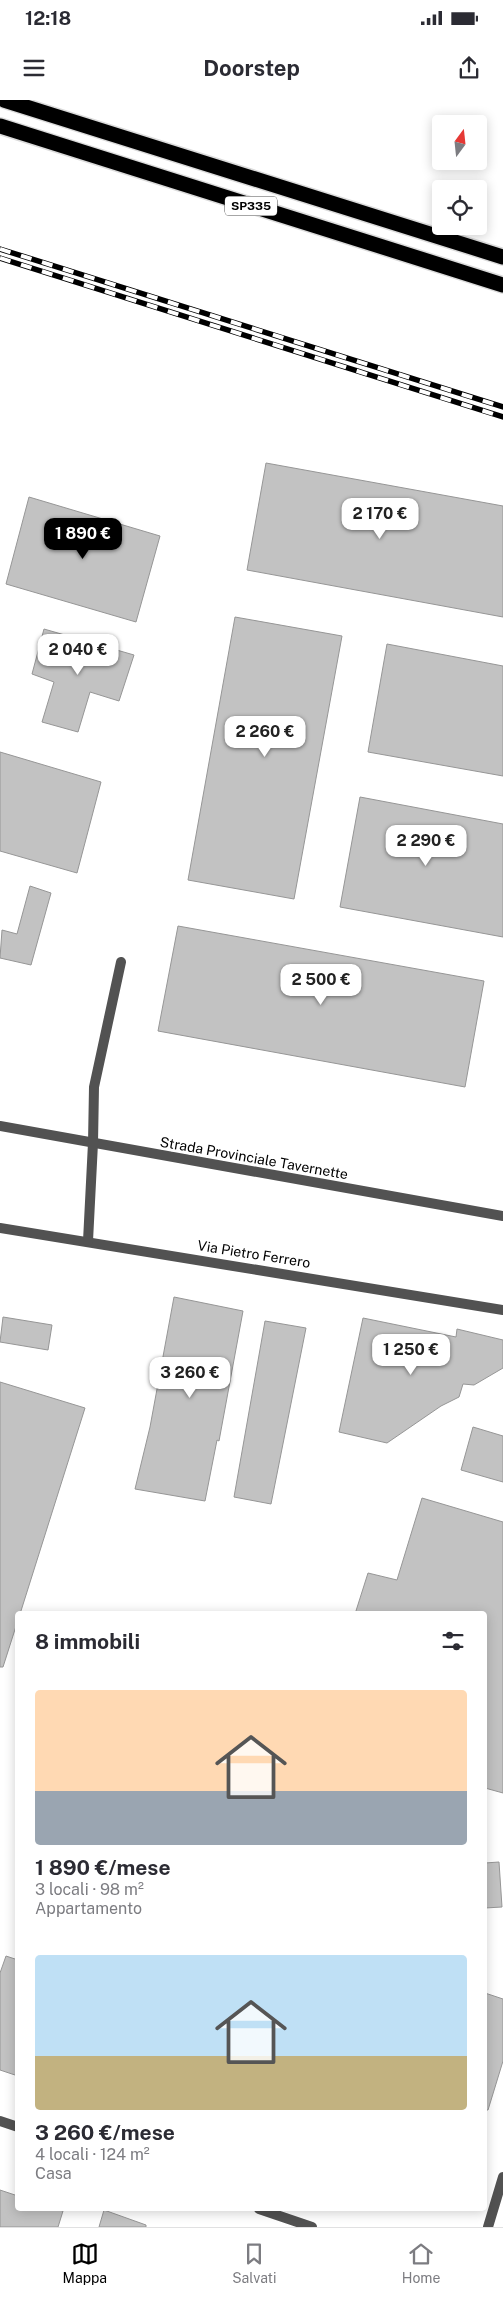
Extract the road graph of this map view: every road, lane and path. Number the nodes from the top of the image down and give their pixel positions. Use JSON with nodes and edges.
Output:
{"nodes":[{"id":1,"x":4,"y":100,"type":"edge"},
{"id":2,"x":0,"y":126,"type":"edge"},
{"id":3,"x":503,"y":257,"type":"edge"},
{"id":4,"x":503,"y":285,"type":"edge"},
{"id":5,"x":121,"y":962,"type":"dead end"},
{"id":6,"x":0,"y":1126,"type":"edge"},
{"id":7,"x":93,"y":1143,"type":"junction"},
{"id":8,"x":503,"y":1216,"type":"edge"},
{"id":9,"x":0,"y":1228,"type":"edge"},
{"id":10,"x":88,"y":1242,"type":"junction"},
{"id":11,"x":503,"y":1310,"type":"edge"},
{"id":12,"x":0,"y":2120,"type":"edge"},
{"id":13,"x":15,"y":2125,"type":"edge"},
{"id":14,"x":503,"y":2177,"type":"edge"},
{"id":15,"x":264,"y":2211,"type":"edge"},
{"id":16,"x":312,"y":2227,"type":"edge"},
{"id":17,"x":488,"y":2227,"type":"edge"}],
"edges":[{"from":1,"to":3,"type":"highway","number":"SP335"},
{"from":2,"to":4,"type":"highway","number":"SP335"},
{"from":5,"to":7,"type":"street"},
{"from":6,"to":7,"type":"street","name":"Strada Provinciale Tavernette"},
{"from":7,"to":8,"type":"street","name":"Strada Provinciale Tavernette"},
{"from":7,"to":10,"type":"street"},
{"from":9,"to":10,"type":"street","name":"Via Pietro Ferrero"},
{"from":10,"to":11,"type":"street","name":"Via Pietro Ferrero"},
{"from":12,"to":13,"type":"street"},
{"from":14,"to":17,"type":"street"},
{"from":15,"to":16,"type":"street"}]}
